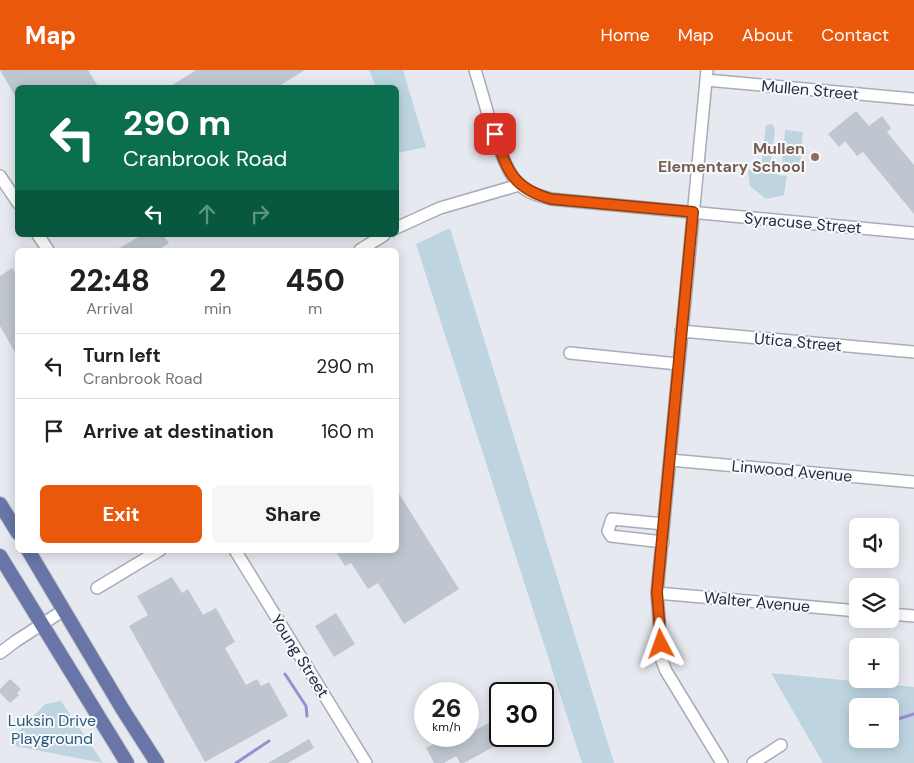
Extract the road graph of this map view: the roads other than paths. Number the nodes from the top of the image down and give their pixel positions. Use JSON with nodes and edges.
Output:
{"nodes":[{"id":1,"x":475,"y":70,"type":"edge"},
{"id":2,"x":706,"y":75,"type":"edge"},
{"id":3,"x":914,"y":99,"type":"edge"},
{"id":4,"x":0,"y":176,"type":"edge"},
{"id":5,"x":519,"y":185,"type":"junction"},
{"id":6,"x":15,"y":198,"type":"edge"},
{"id":7,"x":693,"y":212,"type":"junction"},
{"id":8,"x":399,"y":227,"type":"edge"},
{"id":9,"x":914,"y":233,"type":"edge"},
{"id":10,"x":39,"y":237,"type":"edge"},
{"id":11,"x":381,"y":237,"type":"edge"},
{"id":12,"x":47,"y":248,"type":"edge"},
{"id":13,"x":363,"y":248,"type":"edge"},
{"id":14,"x":681,"y":331,"type":"junction"},
{"id":15,"x":914,"y":352,"type":"edge"},
{"id":16,"x":570,"y":353,"type":"dead end"},
{"id":17,"x":678,"y":364,"type":"junction"},
{"id":18,"x":670,"y":460,"type":"junction"},
{"id":19,"x":914,"y":482,"type":"edge"},
{"id":20,"x":0,"y":504,"type":"edge"},
{"id":21,"x":664,"y":524,"type":"junction"},
{"id":22,"x":15,"y":528,"type":"edge"},
{"id":23,"x":663,"y":542,"type":"junction"},
{"id":24,"x":30,"y":553,"type":"edge"},
{"id":25,"x":155,"y":553,"type":"edge"},
{"id":26,"x":237,"y":553,"type":"edge"},
{"id":27,"x":0,"y":556,"type":"edge"},
{"id":28,"x":97,"y":588,"type":"dead end"},
{"id":29,"x":657,"y":592,"type":"junction"},
{"id":30,"x":64,"y":610,"type":"junction"},
{"id":31,"x":849,"y":610,"type":"edge"},
{"id":32,"x":899,"y":615,"type":"edge"},
{"id":33,"x":914,"y":616,"type":"edge"},
{"id":34,"x":42,"y":625,"type":"junction"},
{"id":35,"x":0,"y":653,"type":"edge"},
{"id":36,"x":781,"y":746,"type":"dead end"},
{"id":37,"x":127,"y":763,"type":"edge"},
{"id":38,"x":157,"y":763,"type":"edge"},
{"id":39,"x":366,"y":763,"type":"edge"},
{"id":40,"x":722,"y":763,"type":"edge"},
{"id":41,"x":753,"y":763,"type":"edge"}],
"edges":[{"from":1,"to":5,"type":"street"},
{"from":2,"to":3,"type":"street","name":"Mullen Street"},
{"from":2,"to":7,"type":"street"},
{"from":4,"to":6,"type":"street"},
{"from":5,"to":7,"type":"street","name":"Syracuse Street"},
{"from":5,"to":8,"type":"street"},
{"from":7,"to":9,"type":"street","name":"Syracuse Street"},
{"from":7,"to":14,"type":"street"},
{"from":10,"to":12,"type":"street"},
{"from":11,"to":13,"type":"street"},
{"from":14,"to":15,"type":"street","name":"Utica Street"},
{"from":14,"to":17,"type":"street"},
{"from":16,"to":17,"type":"street"},
{"from":17,"to":18,"type":"street"},
{"from":18,"to":19,"type":"street","name":"Linwood Avenue"},
{"from":18,"to":21,"type":"street"},
{"from":20,"to":22,"type":"main road"},
{"from":21,"to":23,"type":"street"},
{"from":21,"to":23,"type":"street"},
{"from":23,"to":29,"type":"street"},
{"from":24,"to":30,"type":"main road"},
{"from":25,"to":28,"type":"street"},
{"from":26,"to":39,"type":"street","name":"Young Street"},
{"from":27,"to":34,"type":"main road"},
{"from":29,"to":31,"type":"street","name":"Walter Avenue"},
{"from":29,"to":40,"type":"street"},
{"from":30,"to":34,"type":"street"},
{"from":30,"to":38,"type":"main road"},
{"from":32,"to":33,"type":"street"},
{"from":34,"to":35,"type":"street"},
{"from":34,"to":37,"type":"main road"},
{"from":36,"to":41,"type":"street"}]}
